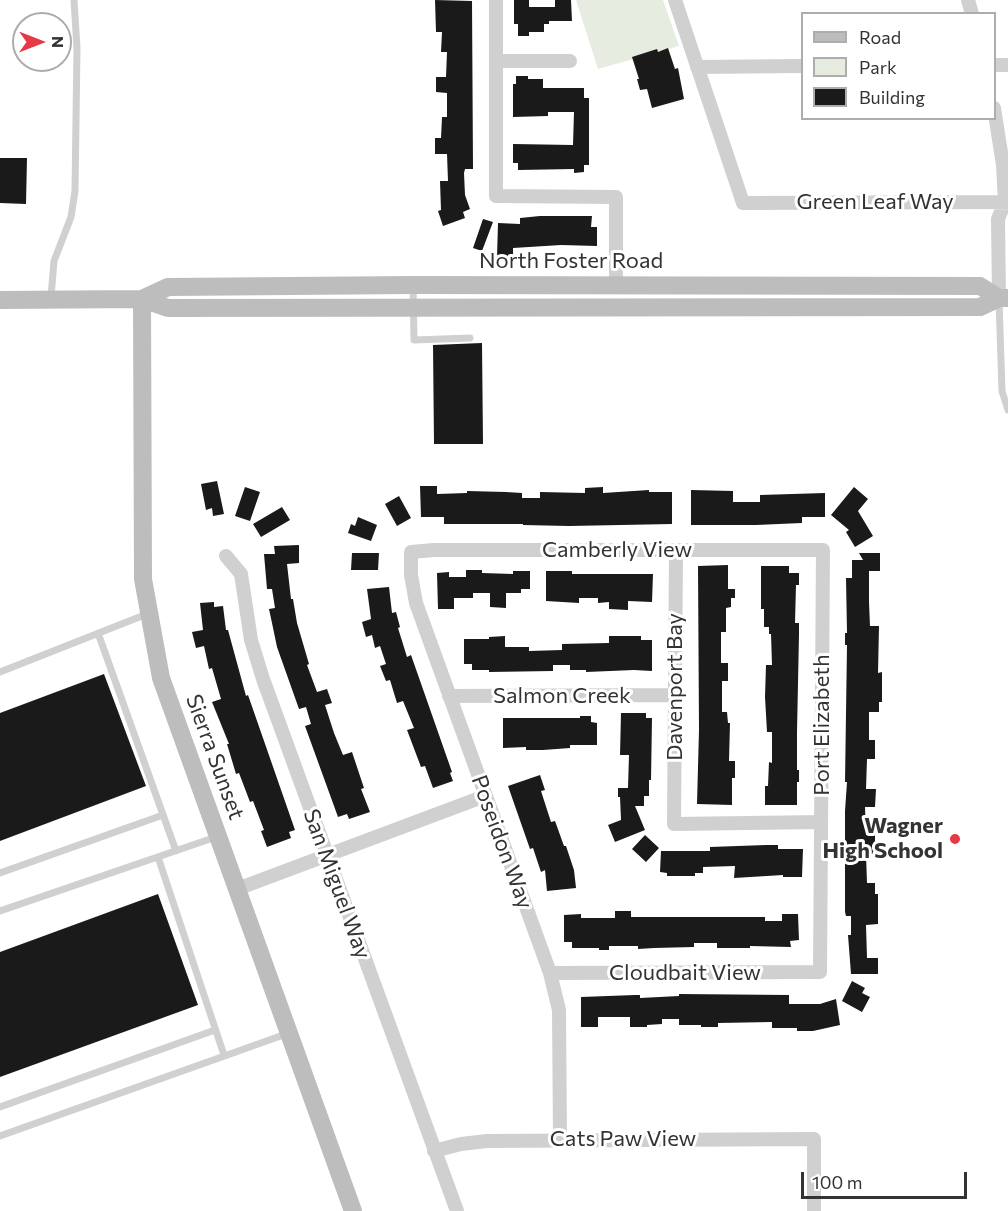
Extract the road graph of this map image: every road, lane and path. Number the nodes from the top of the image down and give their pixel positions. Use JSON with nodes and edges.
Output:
{"nodes":[{"id":1,"x":74,"y":0,"type":"edge"},
{"id":2,"x":496,"y":0,"type":"edge"},
{"id":3,"x":675,"y":0,"type":"edge"},
{"id":4,"x":496,"y":61,"type":"junction"},
{"id":5,"x":570,"y":61,"type":"dead end"},
{"id":6,"x":801,"y":66,"type":"edge"},
{"id":7,"x":697,"y":67,"type":"junction"},
{"id":8,"x":996,"y":120,"type":"edge"},
{"id":9,"x":1007,"y":203,"type":"edge"},
{"id":10,"x":413,"y":285,"type":"junction"},
{"id":11,"x":616,"y":285,"type":"junction"},
{"id":12,"x":1004,"y":298,"type":"edge"},
{"id":13,"x":142,"y":299,"type":"junction"},
{"id":14,"x":0,"y":300,"type":"edge"},
{"id":15,"x":51,"y":300,"type":"junction"},
{"id":16,"x":413,"y":307,"type":"junction"},
{"id":17,"x":470,"y":338,"type":"dead end"},
{"id":18,"x":1008,"y":410,"type":"edge"},
{"id":19,"x":676,"y":550,"type":"junction"},
{"id":20,"x":823,"y":550,"type":"joint"},
{"id":21,"x":411,"y":552,"type":"joint"},
{"id":22,"x":226,"y":556,"type":"dead end"},
{"id":23,"x":149,"y":613,"type":"junction"},
{"id":24,"x":98,"y":633,"type":"junction"},
{"id":25,"x":0,"y":672,"type":"edge"},
{"id":26,"x":675,"y":695,"type":"junction"},
{"id":27,"x":449,"y":696,"type":"junction"},
{"id":28,"x":485,"y":796,"type":"junction"},
{"id":29,"x":163,"y":815,"type":"junction"},
{"id":30,"x":821,"y":822,"type":"junction"},
{"id":31,"x":218,"y":837,"type":"junction"},
{"id":32,"x":176,"y":851,"type":"junction"},
{"id":33,"x":326,"y":855,"type":"junction"},
{"id":34,"x":158,"y":857,"type":"junction"},
{"id":35,"x":0,"y":873,"type":"edge"},
{"id":36,"x":237,"y":889,"type":"junction"},
{"id":37,"x":0,"y":911,"type":"edge"},
{"id":38,"x":820,"y":972,"type":"joint"},
{"id":39,"x":550,"y":973,"type":"junction"},
{"id":40,"x":215,"y":1030,"type":"junction"},
{"id":41,"x":289,"y":1033,"type":"junction"},
{"id":42,"x":224,"y":1055,"type":"junction"},
{"id":43,"x":0,"y":1107,"type":"edge"},
{"id":44,"x":0,"y":1136,"type":"edge"},
{"id":45,"x":560,"y":1139,"type":"junction"},
{"id":46,"x":434,"y":1151,"type":"junction"},
{"id":47,"x":353,"y":1211,"type":"edge"},
{"id":48,"x":457,"y":1211,"type":"edge"},
{"id":49,"x":814,"y":1211,"type":"edge"}],
"edges":[{"from":1,"to":15,"type":"lane"},
{"from":2,"to":4,"type":"street"},
{"from":3,"to":7,"type":"street"},
{"from":4,"to":5,"type":"street"},
{"from":4,"to":11,"type":"street"},
{"from":6,"to":7,"type":"street"},
{"from":7,"to":9,"type":"street","name":"Green Leaf Way"},
{"from":8,"to":9,"type":"street"},
{"from":9,"to":12,"type":"street"},
{"from":10,"to":11,"type":"main road","name":"North Foster Road"},
{"from":10,"to":13,"type":"main road","name":"North Foster Road"},
{"from":10,"to":16,"type":"lane"},
{"from":11,"to":12,"type":"main road","name":"North Foster Road"},
{"from":12,"to":16,"type":"main road","name":"North Foster Road"},
{"from":12,"to":18,"type":"lane"},
{"from":13,"to":15,"type":"main road","name":"North Foster Road"},
{"from":13,"to":16,"type":"main road","name":"North Foster Road"},
{"from":13,"to":23,"type":"main road","name":"Sierra Sunset"},
{"from":14,"to":15,"type":"main road","name":"North Foster Road"},
{"from":16,"to":17,"type":"lane"},
{"from":19,"to":20,"type":"street","name":"Camberly View"},
{"from":19,"to":21,"type":"street","name":"Camberly View"},
{"from":19,"to":26,"type":"street","name":"Davenport Bay"},
{"from":20,"to":30,"type":"street","name":"Port Elizabeth"},
{"from":21,"to":27,"type":"street","name":"Poseidon Way"},
{"from":22,"to":33,"type":"street","name":"San Miguel Way"},
{"from":23,"to":24,"type":"lane"},
{"from":23,"to":31,"type":"main road","name":"Sierra Sunset"},
{"from":24,"to":25,"type":"lane"},
{"from":24,"to":29,"type":"lane"},
{"from":26,"to":27,"type":"street","name":"Salmon Creek"},
{"from":26,"to":30,"type":"street","name":"Davenport Bay"},
{"from":27,"to":28,"type":"street","name":"Poseidon Way"},
{"from":28,"to":33,"type":"street"},
{"from":28,"to":39,"type":"street","name":"Poseidon Way"},
{"from":29,"to":32,"type":"lane"},
{"from":29,"to":35,"type":"lane"},
{"from":30,"to":38,"type":"street","name":"Port Elizabeth"},
{"from":31,"to":32,"type":"lane"},
{"from":31,"to":36,"type":"main road","name":"Sierra Sunset"},
{"from":32,"to":34,"type":"lane"},
{"from":33,"to":36,"type":"street"},
{"from":33,"to":46,"type":"street","name":"San Miguel Way"},
{"from":34,"to":37,"type":"lane"},
{"from":34,"to":40,"type":"lane"},
{"from":36,"to":41,"type":"main road","name":"Sierra Sunset"},
{"from":38,"to":39,"type":"street","name":"Cloudbait View"},
{"from":39,"to":45,"type":"street","name":"Poseidon Way"},
{"from":40,"to":42,"type":"lane"},
{"from":40,"to":43,"type":"lane"},
{"from":41,"to":42,"type":"lane"},
{"from":41,"to":47,"type":"main road","name":"Sierra Sunset"},
{"from":42,"to":44,"type":"lane"},
{"from":45,"to":46,"type":"street","name":"Cats Paw View"},
{"from":45,"to":49,"type":"street","name":"Cats Paw View"},
{"from":46,"to":48,"type":"street","name":"San Miguel Way"}]}
